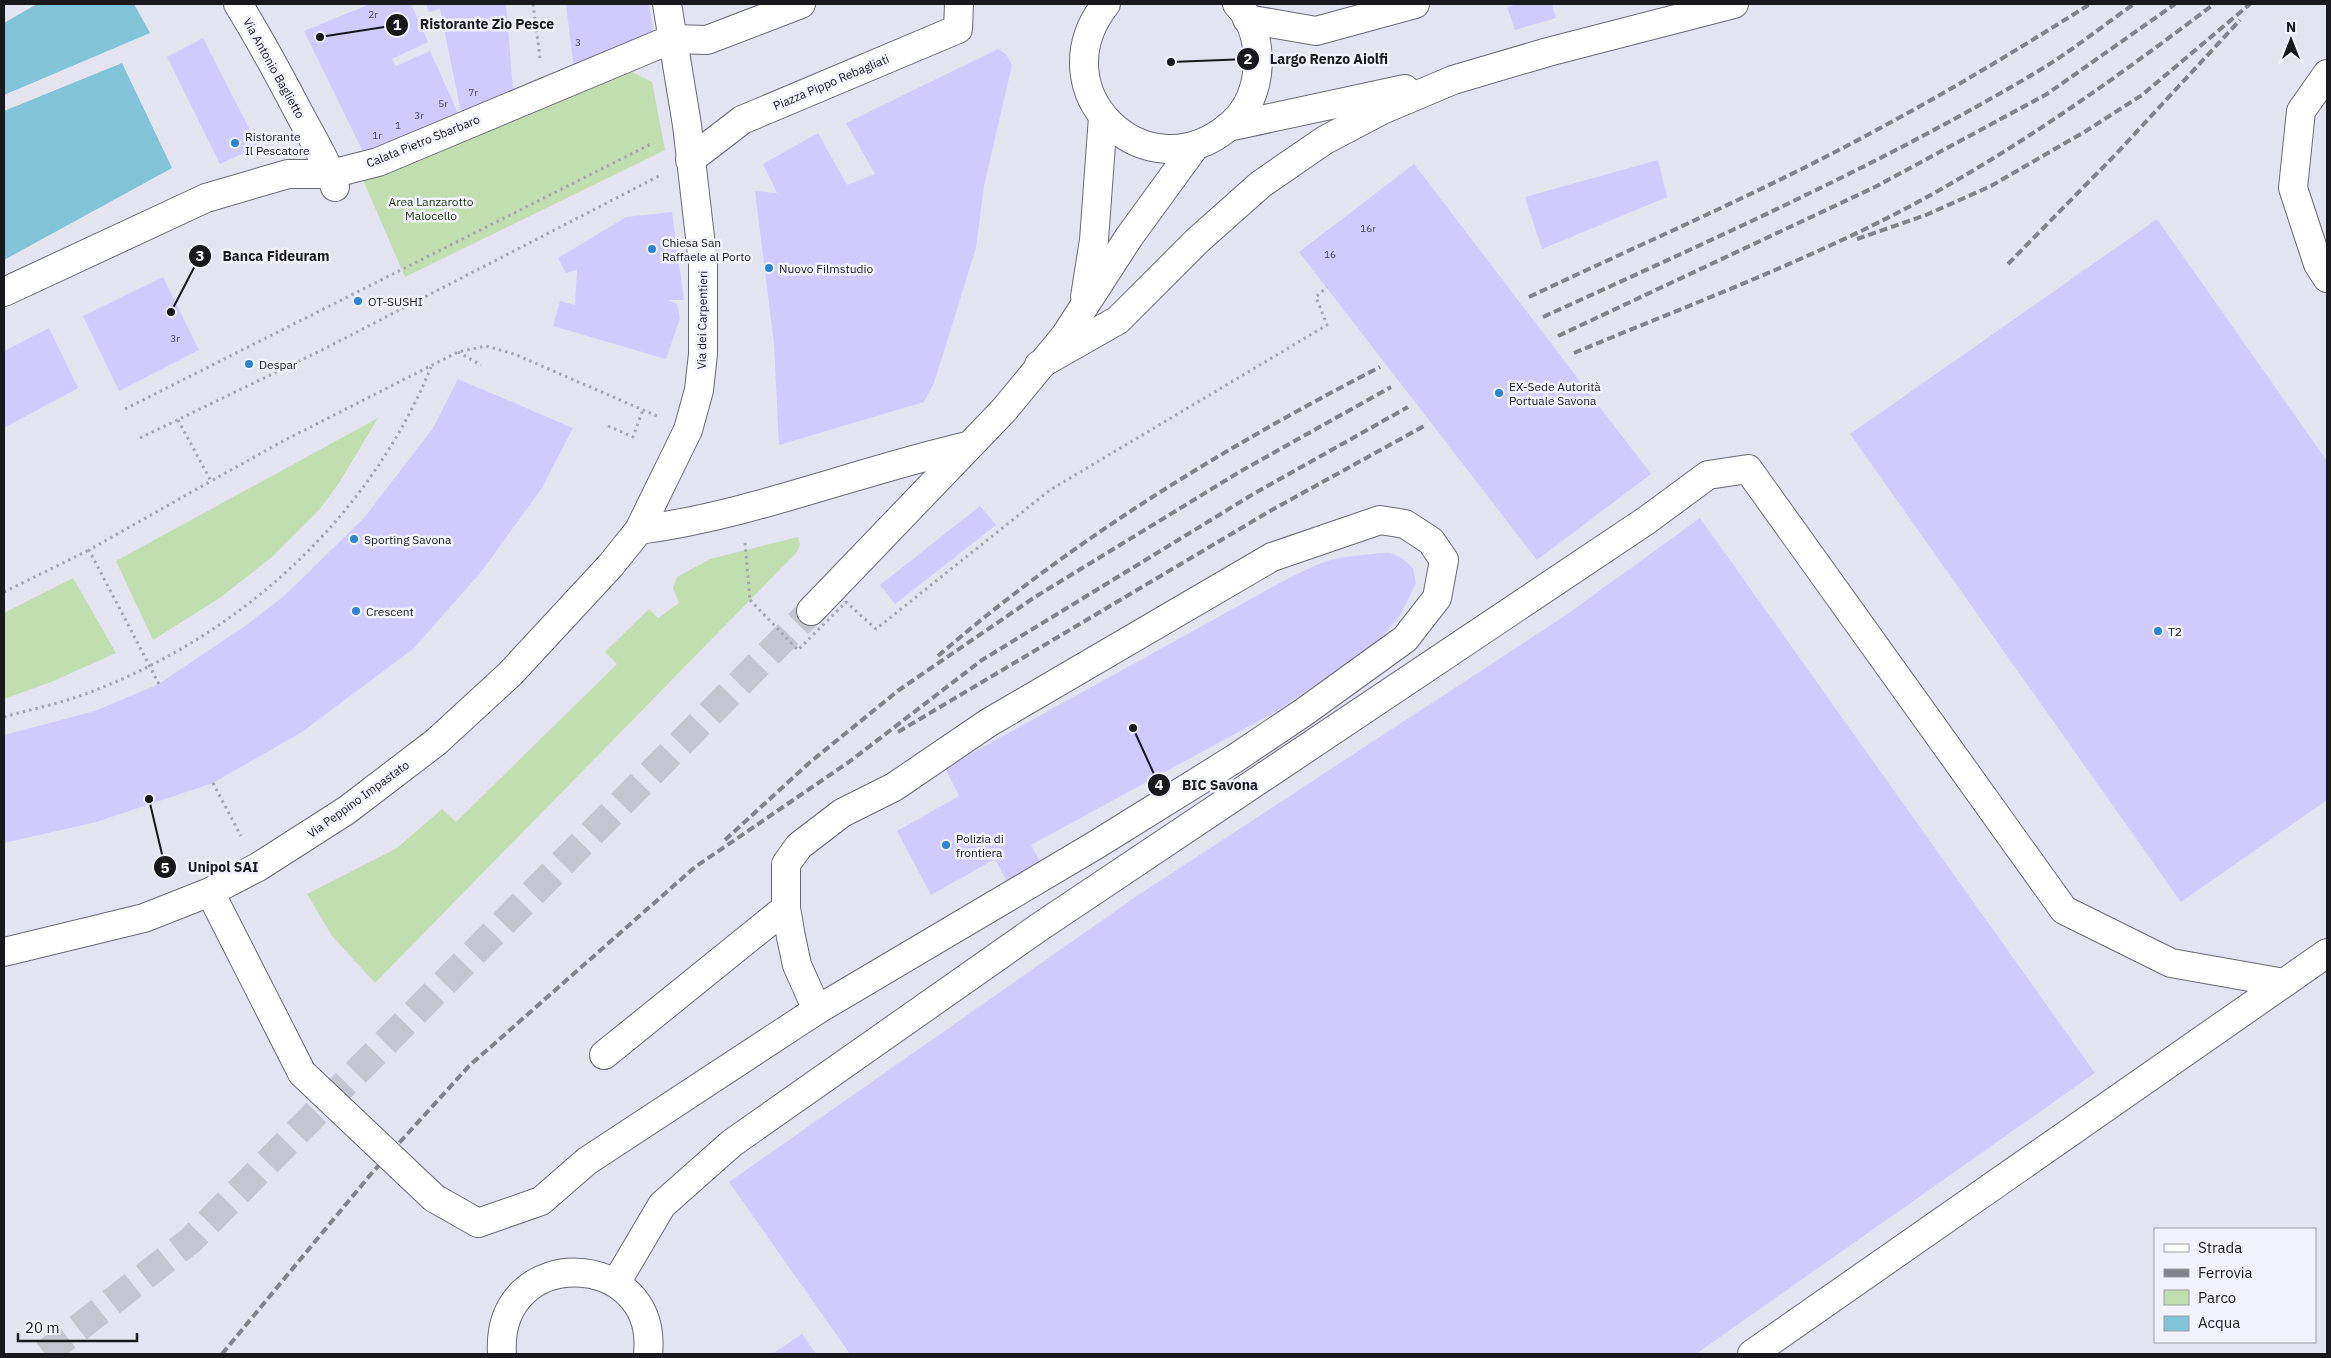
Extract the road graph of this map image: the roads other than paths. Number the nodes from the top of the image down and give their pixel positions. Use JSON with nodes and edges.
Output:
{"nodes":[{"id":1,"x":238,"y":4,"type":"edge"},
{"id":2,"x":667,"y":4,"type":"edge"},
{"id":3,"x":801,"y":4,"type":"edge"},
{"id":4,"x":959,"y":4,"type":"edge"},
{"id":5,"x":1106,"y":4,"type":"edge"},
{"id":6,"x":1415,"y":4,"type":"edge"},
{"id":7,"x":1734,"y":4,"type":"edge"},
{"id":8,"x":1241,"y":8,"type":"edge"},
{"id":9,"x":672,"y":39,"type":"junction"},
{"id":10,"x":2327,"y":74,"type":"edge"},
{"id":11,"x":1453,"y":80,"type":"junction"},
{"id":12,"x":1103,"y":117,"type":"junction"},
{"id":13,"x":1228,"y":127,"type":"junction"},
{"id":14,"x":1196,"y":145,"type":"junction"},
{"id":15,"x":690,"y":160,"type":"junction"},
{"id":16,"x":333,"y":181,"type":"junction"},
{"id":17,"x":2327,"y":278,"type":"edge"},
{"id":18,"x":4,"y":292,"type":"edge"},
{"id":19,"x":1083,"y":305,"type":"junction"},
{"id":20,"x":1039,"y":365,"type":"junction"},
{"id":21,"x":968,"y":446,"type":"junction"},
{"id":22,"x":639,"y":530,"type":"junction"},
{"id":23,"x":811,"y":611,"type":"tunnel mouth"},
{"id":24,"x":210,"y":892,"type":"junction"},
{"id":25,"x":786,"y":908,"type":"junction"},
{"id":26,"x":4,"y":952,"type":"edge"},
{"id":27,"x":2327,"y":953,"type":"edge"},
{"id":28,"x":2284,"y":983,"type":"junction"},
{"id":29,"x":817,"y":1010,"type":"junction"},
{"id":30,"x":604,"y":1054,"type":"dead end"},
{"id":31,"x":616,"y":1283,"type":"junction"},
{"id":32,"x":502,"y":1354,"type":"edge"},
{"id":33,"x":648,"y":1354,"type":"edge"},
{"id":34,"x":1752,"y":1354,"type":"edge"}],
"edges":[{"from":1,"to":16,"type":"street","name":"Via Antonio Baglietto"},
{"from":2,"to":9,"type":"street","name":"Via dei Carpentieri"},
{"from":3,"to":9,"type":"street"},
{"from":4,"to":15,"type":"street","name":"Piazza Pippo Rebagliati"},
{"from":5,"to":12,"type":"street"},
{"from":6,"to":8,"type":"street"},
{"from":7,"to":11,"type":"street"},
{"from":8,"to":13,"type":"street"},
{"from":9,"to":15,"type":"street","name":"Via dei Carpentieri"},
{"from":9,"to":16,"type":"street","name":"Calata Pietro Sbarbaro"},
{"from":10,"to":17,"type":"street"},
{"from":11,"to":13,"type":"street"},
{"from":11,"to":20,"type":"street"},
{"from":12,"to":14,"type":"street"},
{"from":12,"to":19,"type":"street"},
{"from":13,"to":14,"type":"street"},
{"from":14,"to":19,"type":"street"},
{"from":15,"to":22,"type":"street","name":"Via dei Carpentieri"},
{"from":16,"to":18,"type":"street","name":"Calata Pietro Sbarbaro"},
{"from":19,"to":20,"type":"street"},
{"from":20,"to":21,"type":"street"},
{"from":21,"to":22,"type":"street"},
{"from":21,"to":23,"type":"street"},
{"from":22,"to":24,"type":"street","name":"Via Peppino Impastato"},
{"from":24,"to":26,"type":"street","name":"Via Peppino Impastato"},
{"from":24,"to":29,"type":"street","bridge":true},
{"from":25,"to":29,"type":"street"},
{"from":25,"to":29,"type":"street"},
{"from":25,"to":30,"type":"street"},
{"from":27,"to":28,"type":"street"},
{"from":28,"to":31,"type":"street"},
{"from":28,"to":34,"type":"street"},
{"from":31,"to":32,"type":"street"},
{"from":31,"to":33,"type":"street"}]}
